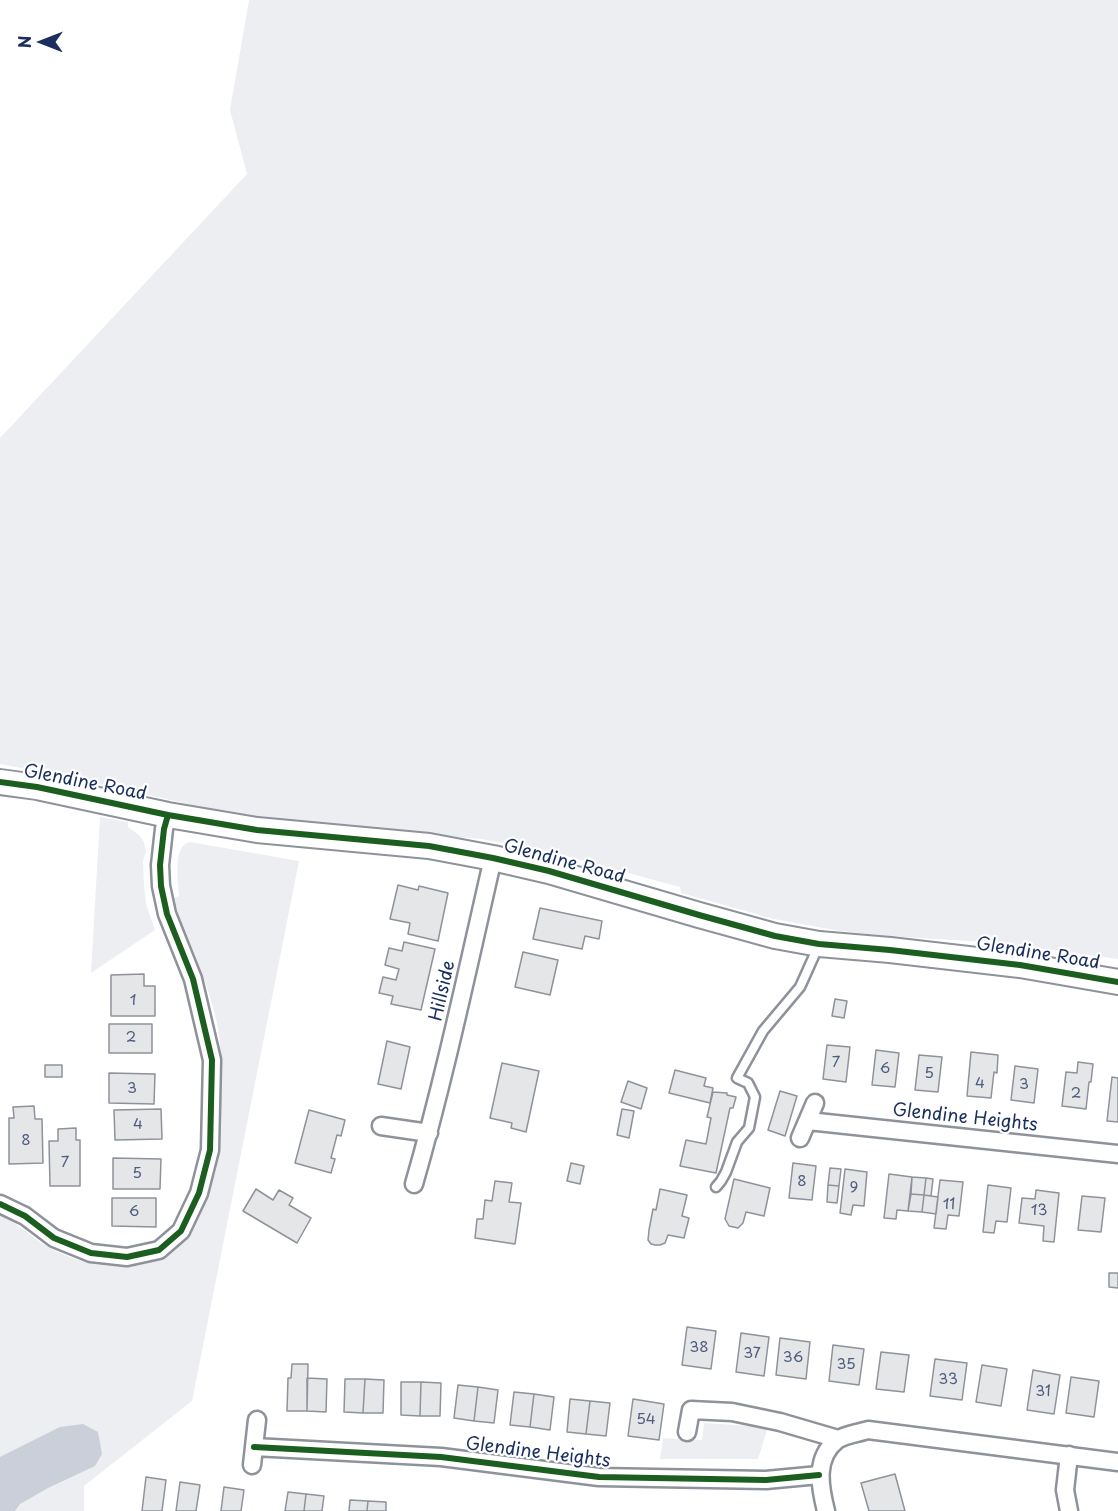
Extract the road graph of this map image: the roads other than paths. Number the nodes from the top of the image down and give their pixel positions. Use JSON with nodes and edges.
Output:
{"nodes":[{"id":1,"x":0,"y":782,"type":"edge"},
{"id":2,"x":168,"y":815,"type":"junction"},
{"id":3,"x":493,"y":858,"type":"junction"},
{"id":4,"x":819,"y":944,"type":"junction"},
{"id":5,"x":1118,"y":982,"type":"edge"},
{"id":6,"x":815,"y":1103,"type":"dead end"},
{"id":7,"x":808,"y":1121,"type":"junction"},
{"id":8,"x":381,"y":1126,"type":"dead end"},
{"id":9,"x":429,"y":1133,"type":"junction"},
{"id":10,"x":800,"y":1138,"type":"dead end"},
{"id":11,"x":1118,"y":1154,"type":"edge"},
{"id":12,"x":414,"y":1184,"type":"dead end"},
{"id":13,"x":716,"y":1187,"type":"dead end"},
{"id":14,"x":0,"y":1204,"type":"edge"},
{"id":15,"x":257,"y":1420,"type":"dead end"},
{"id":16,"x":687,"y":1432,"type":"dead end"},
{"id":17,"x":838,"y":1439,"type":"junction"},
{"id":18,"x":254,"y":1447,"type":"junction"},
{"id":19,"x":1069,"y":1455,"type":"junction"},
{"id":20,"x":1118,"y":1462,"type":"edge"},
{"id":21,"x":252,"y":1465,"type":"dead end"},
{"id":22,"x":819,"y":1475,"type":"junction"},
{"id":23,"x":826,"y":1511,"type":"edge"},
{"id":24,"x":1069,"y":1511,"type":"edge"}],
"edges":[{"from":1,"to":2,"type":"street","name":"Glendine Road"},
{"from":2,"to":3,"type":"street","name":"Glendine Road"},
{"from":2,"to":14,"type":"street"},
{"from":3,"to":4,"type":"street","name":"Glendine Road"},
{"from":3,"to":9,"type":"street","name":"Hillside"},
{"from":4,"to":5,"type":"street","name":"Glendine Road"},
{"from":4,"to":13,"type":"lane"},
{"from":6,"to":7,"type":"street"},
{"from":7,"to":10,"type":"street"},
{"from":7,"to":11,"type":"street","name":"Glendine Heights"},
{"from":8,"to":9,"type":"street"},
{"from":9,"to":12,"type":"street","name":"Hillside"},
{"from":15,"to":18,"type":"street"},
{"from":16,"to":17,"type":"street"},
{"from":17,"to":19,"type":"street"},
{"from":17,"to":22,"type":"street"},
{"from":18,"to":21,"type":"street"},
{"from":18,"to":22,"type":"street","name":"Glendine Heights"},
{"from":19,"to":20,"type":"street"},
{"from":19,"to":24,"type":"street"},
{"from":22,"to":23,"type":"street"}]}
